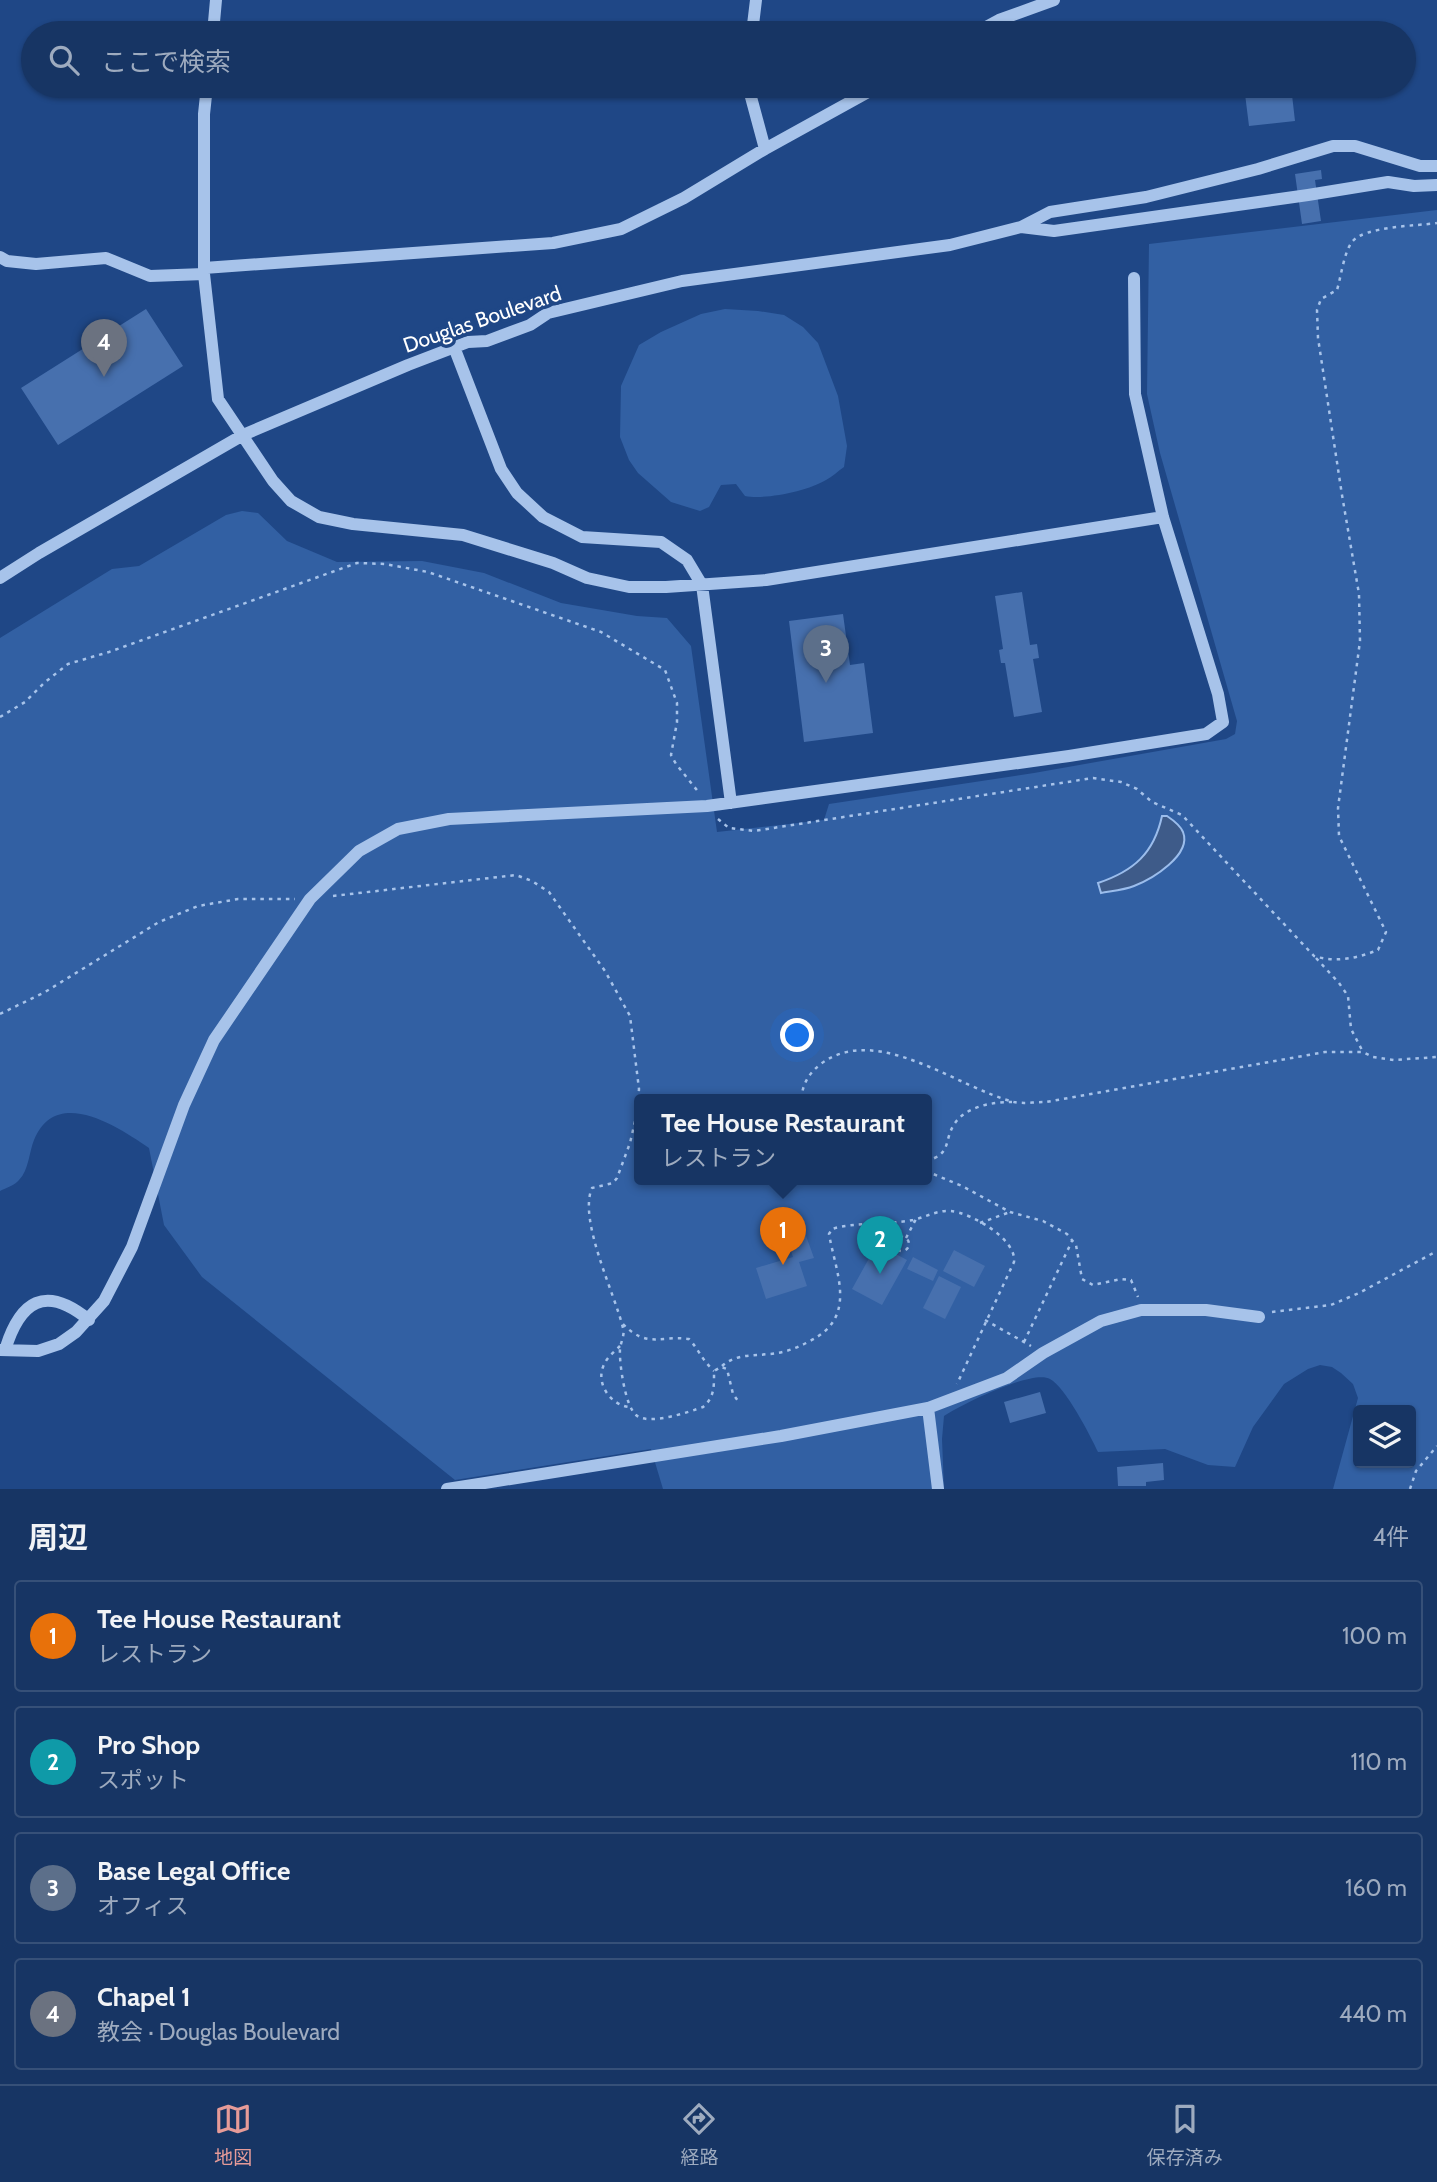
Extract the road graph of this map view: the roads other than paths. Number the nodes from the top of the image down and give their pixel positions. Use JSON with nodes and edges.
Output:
{"nodes":[{"id":1,"x":216,"y":0,"type":"edge"},
{"id":2,"x":756,"y":0,"type":"edge"},
{"id":3,"x":1054,"y":0,"type":"edge"},
{"id":4,"x":214,"y":21,"type":"edge"},
{"id":5,"x":753,"y":21,"type":"edge"},
{"id":6,"x":997,"y":21,"type":"edge"},
{"id":7,"x":206,"y":98,"type":"edge"},
{"id":8,"x":751,"y":98,"type":"edge"},
{"id":9,"x":857,"y":98,"type":"edge"},
{"id":10,"x":765,"y":149,"type":"junction"},
{"id":11,"x":1419,"y":161,"type":"junction"},
{"id":12,"x":1437,"y":166,"type":"edge"},
{"id":13,"x":1437,"y":178,"type":"edge"},
{"id":14,"x":1437,"y":185,"type":"edge"},
{"id":15,"x":1021,"y":227,"type":"junction"},
{"id":16,"x":0,"y":257,"type":"edge"},
{"id":17,"x":204,"y":271,"type":"junction"},
{"id":18,"x":1134,"y":278,"type":"dead end"},
{"id":19,"x":454,"y":347,"type":"junction"},
{"id":20,"x":243,"y":435,"type":"junction"},
{"id":21,"x":1163,"y":517,"type":"junction"},
{"id":22,"x":0,"y":578,"type":"edge"},
{"id":23,"x":702,"y":585,"type":"junction"},
{"id":24,"x":731,"y":803,"type":"junction"},
{"id":25,"x":1259,"y":1317,"type":"road end"},
{"id":26,"x":89,"y":1320,"type":"junction"},
{"id":27,"x":3,"y":1350,"type":"edge"},
{"id":28,"x":928,"y":1408,"type":"junction"},
{"id":29,"x":447,"y":1489,"type":"edge"},
{"id":30,"x":938,"y":1489,"type":"edge"}],
"edges":[{"from":1,"to":4,"type":"street"},
{"from":2,"to":5,"type":"street"},
{"from":3,"to":6,"type":"street"},
{"from":7,"to":17,"type":"street"},
{"from":8,"to":10,"type":"street"},
{"from":9,"to":10,"type":"street"},
{"from":10,"to":17,"type":"street"},
{"from":11,"to":12,"type":"street"},
{"from":11,"to":13,"type":"street"},
{"from":11,"to":15,"type":"street"},
{"from":14,"to":15,"type":"street"},
{"from":15,"to":19,"type":"street","name":"Douglas Boulevard"},
{"from":16,"to":17,"type":"street"},
{"from":17,"to":20,"type":"street"},
{"from":18,"to":21,"type":"street"},
{"from":19,"to":20,"type":"street","name":"Douglas Boulevard"},
{"from":19,"to":23,"type":"street"},
{"from":20,"to":22,"type":"street","name":"Douglas Boulevard"},
{"from":20,"to":23,"type":"street"},
{"from":21,"to":23,"type":"street"},
{"from":21,"to":24,"type":"street"},
{"from":23,"to":24,"type":"street"},
{"from":24,"to":26,"type":"street"},
{"from":25,"to":28,"type":"street"},
{"from":26,"to":27,"type":"street"},
{"from":26,"to":27,"type":"street"},
{"from":28,"to":29,"type":"street"},
{"from":28,"to":30,"type":"street"}]}
